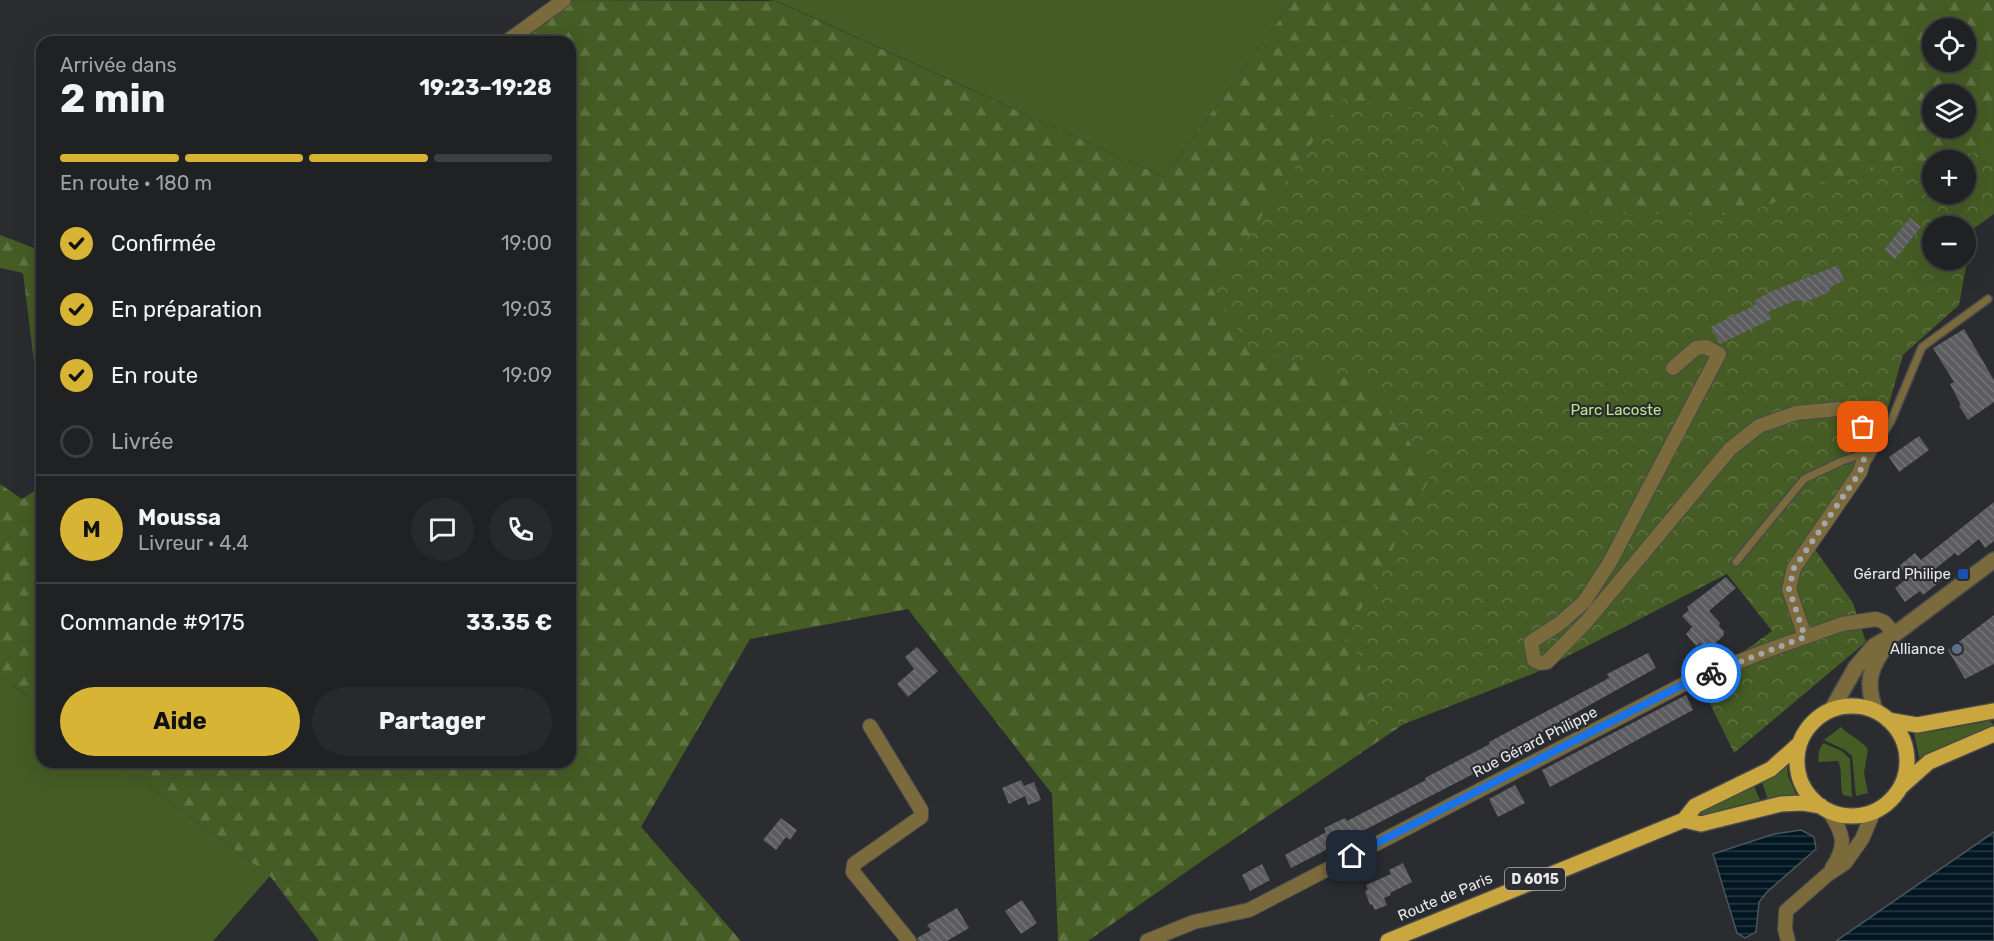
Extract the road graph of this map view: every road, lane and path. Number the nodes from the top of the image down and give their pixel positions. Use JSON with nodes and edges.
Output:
{"nodes":[{"id":1,"x":564,"y":0,"type":"edge"},
{"id":2,"x":514,"y":36,"type":"edge"},
{"id":3,"x":1988,"y":299,"type":"dead end"},
{"id":4,"x":1673,"y":368,"type":"dead end"},
{"id":5,"x":1866,"y":453,"type":"junction"},
{"id":6,"x":1860,"y":472,"type":"junction"},
{"id":7,"x":1994,"y":560,"type":"edge"},
{"id":8,"x":1736,"y":562,"type":"dead end"},
{"id":9,"x":1895,"y":634,"type":"junction"},
{"id":10,"x":1805,"y":637,"type":"junction"},
{"id":11,"x":1832,"y":709,"type":"junction"},
{"id":12,"x":1875,"y":710,"type":"junction"},
{"id":13,"x":1994,"y":711,"type":"edge"},
{"id":14,"x":1888,"y":720,"type":"junction"},
{"id":15,"x":870,"y":726,"type":"dead end"},
{"id":16,"x":1994,"y":734,"type":"edge"},
{"id":17,"x":1800,"y":743,"type":"junction"},
{"id":18,"x":1899,"y":788,"type":"junction"},
{"id":19,"x":1825,"y":808,"type":"junction"},
{"id":20,"x":1874,"y":811,"type":"junction"},
{"id":21,"x":1684,"y":820,"type":"junction"},
{"id":22,"x":1827,"y":875,"type":"junction"},
{"id":23,"x":909,"y":941,"type":"edge"},
{"id":24,"x":1147,"y":941,"type":"edge"},
{"id":25,"x":1388,"y":941,"type":"edge"},
{"id":26,"x":1788,"y":941,"type":"edge"}],
"edges":[{"from":1,"to":2,"type":"street"},
{"from":3,"to":6,"type":"lane"},
{"from":4,"to":5,"type":"street"},
{"from":5,"to":6,"type":"street"},
{"from":5,"to":8,"type":"lane"},
{"from":6,"to":10,"type":"street"},
{"from":7,"to":9,"type":"street"},
{"from":9,"to":10,"type":"street","name":"Rue Gérard Philippe"},
{"from":9,"to":11,"type":"street"},
{"from":9,"to":12,"type":"street"},
{"from":10,"to":24,"type":"street","name":"Rue Gérard Philippe"},
{"from":11,"to":12,"type":"main road"},
{"from":11,"to":17,"type":"main road"},
{"from":12,"to":14,"type":"main road"},
{"from":13,"to":14,"type":"main road"},
{"from":14,"to":18,"type":"main road"},
{"from":15,"to":23,"type":"street"},
{"from":16,"to":18,"type":"main road"},
{"from":17,"to":19,"type":"main road"},
{"from":17,"to":21,"type":"main road","name":"Route de Paris","number":"D 6015"},
{"from":18,"to":20,"type":"main road"},
{"from":19,"to":20,"type":"main road"},
{"from":19,"to":21,"type":"main road","name":"Route de Paris","number":"D 6015"},
{"from":19,"to":22,"type":"street"},
{"from":20,"to":22,"type":"street"},
{"from":21,"to":25,"type":"main road","name":"Route de Paris","number":"D 6015"},
{"from":22,"to":26,"type":"street"}]}
